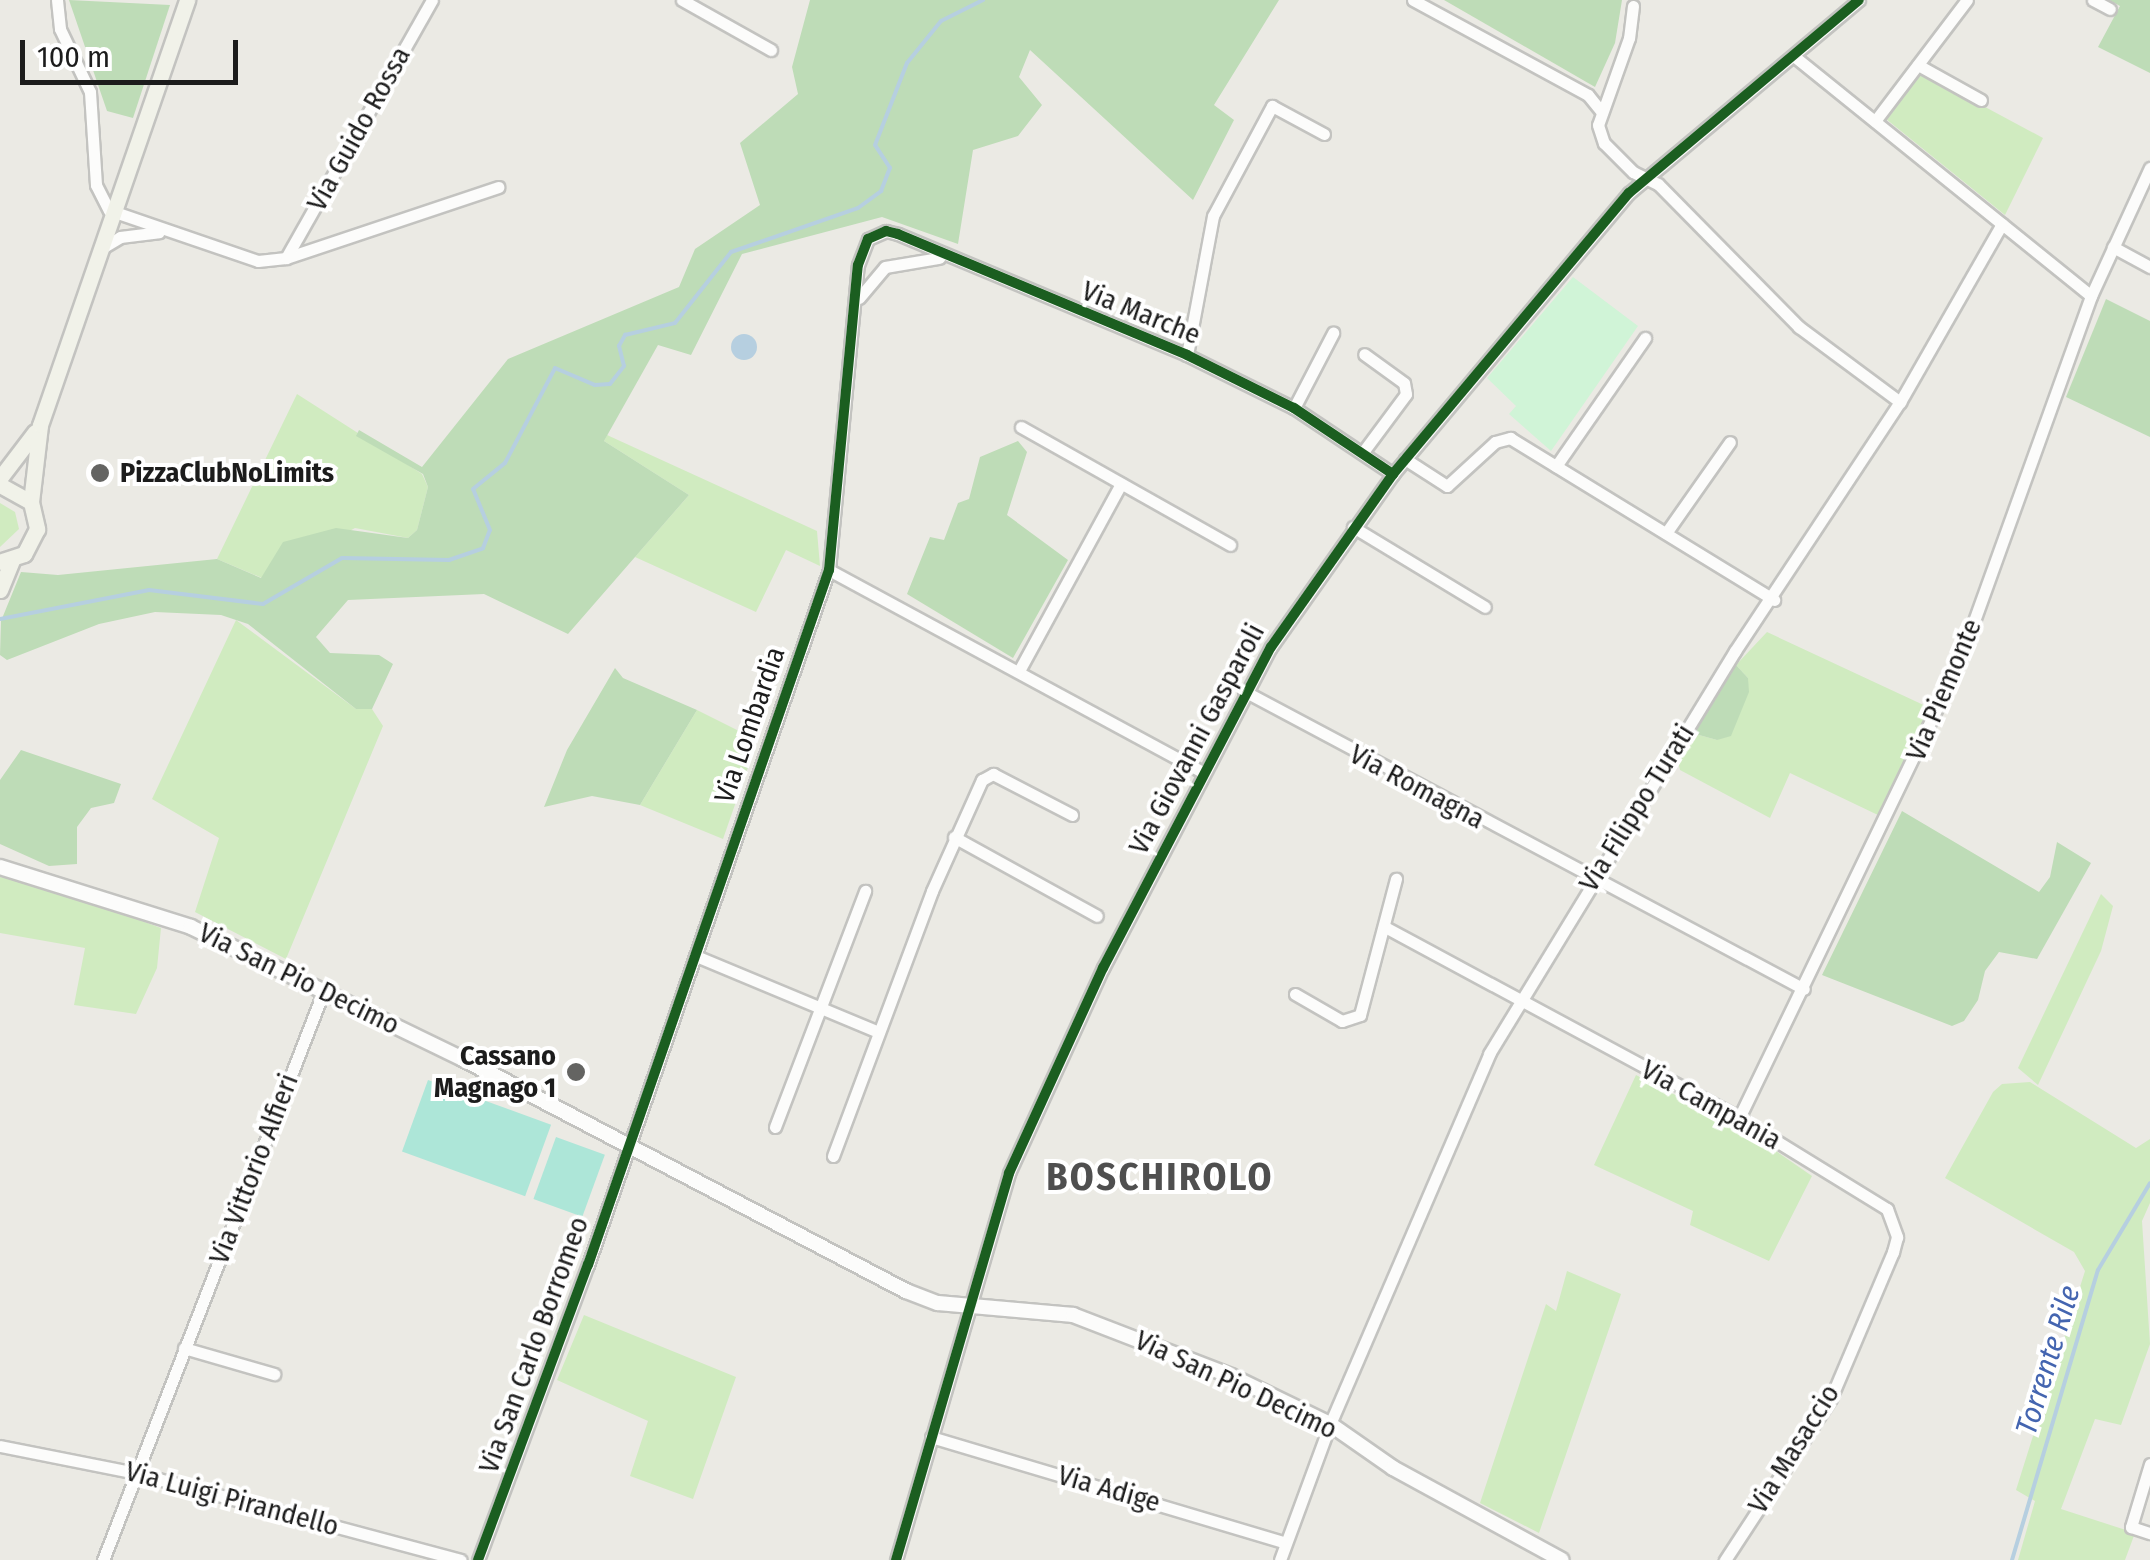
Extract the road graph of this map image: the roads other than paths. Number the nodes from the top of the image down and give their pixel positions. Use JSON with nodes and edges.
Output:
{"nodes":[{"id":1,"x":56,"y":0,"type":"edge"},
{"id":2,"x":187,"y":0,"type":"edge"},
{"id":3,"x":432,"y":0,"type":"edge"},
{"id":4,"x":682,"y":0,"type":"edge"},
{"id":5,"x":1413,"y":0,"type":"edge"},
{"id":6,"x":1839,"y":0,"type":"edge"},
{"id":7,"x":1967,"y":0,"type":"edge"},
{"id":8,"x":2093,"y":0,"type":"edge"},
{"id":9,"x":1855,"y":5,"type":"edge"},
{"id":10,"x":1633,"y":6,"type":"dead end"},
{"id":11,"x":2110,"y":9,"type":"dead end"},
{"id":12,"x":771,"y":50,"type":"dead end"},
{"id":13,"x":1795,"y":57,"type":"junction"},
{"id":14,"x":1918,"y":65,"type":"junction"},
{"id":15,"x":1982,"y":100,"type":"dead end"},
{"id":16,"x":1602,"y":112,"type":"junction"},
{"id":17,"x":1875,"y":121,"type":"junction"},
{"id":18,"x":1324,"y":134,"type":"dead end"},
{"id":19,"x":2150,"y":168,"type":"edge"},
{"id":20,"x":1645,"y":178,"type":"junction"},
{"id":21,"x":498,"y":187,"type":"dead end"},
{"id":22,"x":109,"y":210,"type":"junction"},
{"id":23,"x":2002,"y":224,"type":"junction"},
{"id":24,"x":179,"y":234,"type":"junction"},
{"id":25,"x":2113,"y":247,"type":"junction"},
{"id":26,"x":96,"y":252,"type":"junction"},
{"id":27,"x":286,"y":258,"type":"junction"},
{"id":28,"x":945,"y":258,"type":"junction"},
{"id":29,"x":2150,"y":267,"type":"edge"},
{"id":30,"x":2091,"y":296,"type":"junction"},
{"id":31,"x":857,"y":307,"type":"junction"},
{"id":32,"x":1333,"y":333,"type":"dead end"},
{"id":33,"x":1645,"y":338,"type":"dead end"},
{"id":34,"x":1364,"y":354,"type":"dead end"},
{"id":35,"x":1187,"y":356,"type":"junction"},
{"id":36,"x":1900,"y":402,"type":"junction"},
{"id":37,"x":1294,"y":408,"type":"junction"},
{"id":38,"x":40,"y":425,"type":"junction"},
{"id":39,"x":1021,"y":427,"type":"dead end"},
{"id":40,"x":1730,"y":442,"type":"dead end"},
{"id":41,"x":1364,"y":452,"type":"junction"},
{"id":42,"x":1405,"y":459,"type":"junction"},
{"id":43,"x":1556,"y":466,"type":"junction"},
{"id":44,"x":1392,"y":474,"type":"junction"},
{"id":45,"x":0,"y":482,"type":"edge"},
{"id":46,"x":1121,"y":484,"type":"junction"},
{"id":47,"x":31,"y":502,"type":"junction"},
{"id":48,"x":1353,"y":527,"type":"junction"},
{"id":49,"x":1666,"y":533,"type":"junction"},
{"id":50,"x":1230,"y":545,"type":"dead end"},
{"id":51,"x":6,"y":561,"type":"edge"},
{"id":52,"x":829,"y":570,"type":"junction"},
{"id":53,"x":0,"y":590,"type":"edge"},
{"id":54,"x":1774,"y":600,"type":"junction"},
{"id":55,"x":1485,"y":607,"type":"dead end"},
{"id":56,"x":1020,"y":668,"type":"junction"},
{"id":57,"x":1244,"y":691,"type":"junction"},
{"id":58,"x":1201,"y":771,"type":"junction"},
{"id":59,"x":1072,"y":815,"type":"dead end"},
{"id":60,"x":954,"y":836,"type":"junction"},
{"id":61,"x":0,"y":854,"type":"edge"},
{"id":62,"x":0,"y":866,"type":"edge"},
{"id":63,"x":23,"y":869,"type":"junction"},
{"id":64,"x":1396,"y":879,"type":"dead end"},
{"id":65,"x":1592,"y":879,"type":"junction"},
{"id":66,"x":865,"y":891,"type":"dead end"},
{"id":67,"x":1097,"y":916,"type":"dead end"},
{"id":68,"x":1385,"y":927,"type":"junction"},
{"id":69,"x":696,"y":956,"type":"junction"},
{"id":70,"x":1804,"y":989,"type":"junction"},
{"id":71,"x":324,"y":990,"type":"junction"},
{"id":72,"x":1295,"y":994,"type":"dead end"},
{"id":73,"x":1518,"y":1002,"type":"junction"},
{"id":74,"x":820,"y":1008,"type":"junction"},
{"id":75,"x":879,"y":1032,"type":"junction"},
{"id":76,"x":1739,"y":1118,"type":"junction"},
{"id":77,"x":775,"y":1127,"type":"dead end"},
{"id":78,"x":630,"y":1145,"type":"junction"},
{"id":79,"x":833,"y":1156,"type":"dead end"},
{"id":80,"x":1894,"y":1222,"type":"joint"},
{"id":81,"x":970,"y":1307,"type":"junction"},
{"id":82,"x":184,"y":1348,"type":"junction"},
{"id":83,"x":274,"y":1374,"type":"dead end"},
{"id":84,"x":1330,"y":1424,"type":"junction"},
{"id":85,"x":932,"y":1437,"type":"junction"},
{"id":86,"x":0,"y":1446,"type":"edge"},
{"id":87,"x":2150,"y":1464,"type":"edge"},
{"id":88,"x":136,"y":1473,"type":"junction"},
{"id":89,"x":2150,"y":1534,"type":"edge"},
{"id":90,"x":1286,"y":1543,"type":"junction"},
{"id":91,"x":103,"y":1560,"type":"edge"},
{"id":92,"x":461,"y":1560,"type":"edge"},
{"id":93,"x":478,"y":1560,"type":"edge"},
{"id":94,"x":896,"y":1560,"type":"edge"},
{"id":95,"x":1280,"y":1560,"type":"edge"},
{"id":96,"x":1562,"y":1560,"type":"edge"},
{"id":97,"x":1724,"y":1560,"type":"edge"}],
"edges":[{"from":1,"to":22,"type":"street"},
{"from":2,"to":22,"type":"main road"},
{"from":3,"to":27,"type":"street","name":"Via Guido Rossa"},
{"from":4,"to":12,"type":"street"},
{"from":5,"to":16,"type":"street"},
{"from":6,"to":9,"type":"street"},
{"from":7,"to":14,"type":"street"},
{"from":8,"to":11,"type":"street"},
{"from":9,"to":13,"type":"street","name":"Via Giovanni Gasparoli"},
{"from":10,"to":16,"type":"street"},
{"from":13,"to":17,"type":"street"},
{"from":13,"to":20,"type":"street","name":"Via Giovanni Gasparoli"},
{"from":14,"to":15,"type":"street"},
{"from":14,"to":17,"type":"street"},
{"from":16,"to":20,"type":"street"},
{"from":17,"to":23,"type":"street"},
{"from":18,"to":35,"type":"street"},
{"from":19,"to":25,"type":"street","name":"Via Piemonte"},
{"from":20,"to":36,"type":"street"},
{"from":20,"to":42,"type":"street","name":"Via Giovanni Gasparoli"},
{"from":21,"to":27,"type":"street"},
{"from":22,"to":24,"type":"street"},
{"from":22,"to":26,"type":"main road"},
{"from":23,"to":30,"type":"street"},
{"from":23,"to":36,"type":"street","name":"Via Filippo Turati"},
{"from":24,"to":26,"type":"street"},
{"from":24,"to":27,"type":"street"},
{"from":25,"to":29,"type":"street"},
{"from":25,"to":30,"type":"street","name":"Via Piemonte"},
{"from":26,"to":38,"type":"main road"},
{"from":28,"to":31,"type":"street","name":"Via Marche"},
{"from":28,"to":31,"type":"street","name":"Via Marche"},
{"from":28,"to":35,"type":"street","name":"Via Marche"},
{"from":30,"to":70,"type":"street","name":"Via Piemonte"},
{"from":31,"to":52,"type":"street","name":"Via Lombardia"},
{"from":32,"to":37,"type":"street"},
{"from":33,"to":43,"type":"street"},
{"from":34,"to":41,"type":"street"},
{"from":35,"to":37,"type":"street","name":"Via Marche"},
{"from":36,"to":54,"type":"street","name":"Via Filippo Turati"},
{"from":37,"to":41,"type":"street","name":"Via Marche"},
{"from":38,"to":45,"type":"main road"},
{"from":38,"to":47,"type":"main road"},
{"from":39,"to":46,"type":"street"},
{"from":40,"to":49,"type":"street"},
{"from":41,"to":44,"type":"street","name":"Via Marche"},
{"from":42,"to":43,"type":"street"},
{"from":42,"to":44,"type":"street","name":"Via Giovanni Gasparoli"},
{"from":43,"to":49,"type":"street"},
{"from":44,"to":48,"type":"street","name":"Via Giovanni Gasparoli"},
{"from":45,"to":47,"type":"main road"},
{"from":46,"to":50,"type":"street"},
{"from":46,"to":56,"type":"street"},
{"from":47,"to":51,"type":"main road"},
{"from":48,"to":55,"type":"street"},
{"from":48,"to":57,"type":"street","name":"Via Giovanni Gasparoli"},
{"from":49,"to":54,"type":"street"},
{"from":51,"to":53,"type":"main road"},
{"from":52,"to":56,"type":"street"},
{"from":52,"to":69,"type":"street","name":"Via Lombardia"},
{"from":54,"to":65,"type":"street","name":"Via Filippo Turati"},
{"from":56,"to":58,"type":"street"},
{"from":57,"to":58,"type":"street","name":"Via Giovanni Gasparoli"},
{"from":57,"to":65,"type":"street","name":"Via Romagna"},
{"from":58,"to":81,"type":"street","name":"Via Giovanni Gasparoli"},
{"from":59,"to":60,"type":"street"},
{"from":60,"to":67,"type":"street"},
{"from":60,"to":75,"type":"street"},
{"from":61,"to":63,"type":"street","name":"Via San Pio Decimo"},
{"from":62,"to":63,"type":"street","name":"Via San Pio Decimo"},
{"from":63,"to":71,"type":"street","name":"Via San Pio Decimo"},
{"from":64,"to":68,"type":"street"},
{"from":65,"to":70,"type":"street","name":"Via Romagna"},
{"from":65,"to":73,"type":"street","name":"Via Filippo Turati"},
{"from":66,"to":74,"type":"street"},
{"from":68,"to":72,"type":"street"},
{"from":68,"to":73,"type":"street","name":"Via Campania"},
{"from":69,"to":74,"type":"street"},
{"from":69,"to":78,"type":"street","name":"Via Lombardia"},
{"from":70,"to":76,"type":"street","name":"Via Piemonte"},
{"from":71,"to":78,"type":"street","name":"Via San Pio Decimo"},
{"from":71,"to":82,"type":"street","name":"Via Vittorio Alfieri"},
{"from":73,"to":76,"type":"street","name":"Via Campania"},
{"from":73,"to":84,"type":"street","name":"Via Filippo Turati"},
{"from":74,"to":75,"type":"street"},
{"from":74,"to":77,"type":"street"},
{"from":75,"to":79,"type":"street"},
{"from":76,"to":80,"type":"street","name":"Via Campania"},
{"from":78,"to":81,"type":"street","name":"Via San Pio Decimo"},
{"from":78,"to":93,"type":"street","name":"Via San Carlo Borromeo"},
{"from":80,"to":97,"type":"street","name":"Via Masaccio"},
{"from":81,"to":84,"type":"street","name":"Via San Pio Decimo"},
{"from":81,"to":85,"type":"street","name":"Via Giovanni Gasparoli"},
{"from":82,"to":83,"type":"street"},
{"from":82,"to":88,"type":"street","name":"Via Vittorio Alfieri"},
{"from":84,"to":90,"type":"street","name":"Via Filippo Turati"},
{"from":84,"to":96,"type":"street","name":"Via San Pio Decimo"},
{"from":85,"to":90,"type":"street","name":"Via Adige"},
{"from":85,"to":94,"type":"street","name":"Via Giovanni Gasparoli"},
{"from":86,"to":88,"type":"street","name":"Via Luigi Pirandello"},
{"from":87,"to":89,"type":"street"},
{"from":88,"to":91,"type":"street","name":"Via Vittorio Alfieri"},
{"from":88,"to":92,"type":"street","name":"Via Luigi Pirandello"},
{"from":90,"to":95,"type":"street","name":"Via Filippo Turati"}]}
